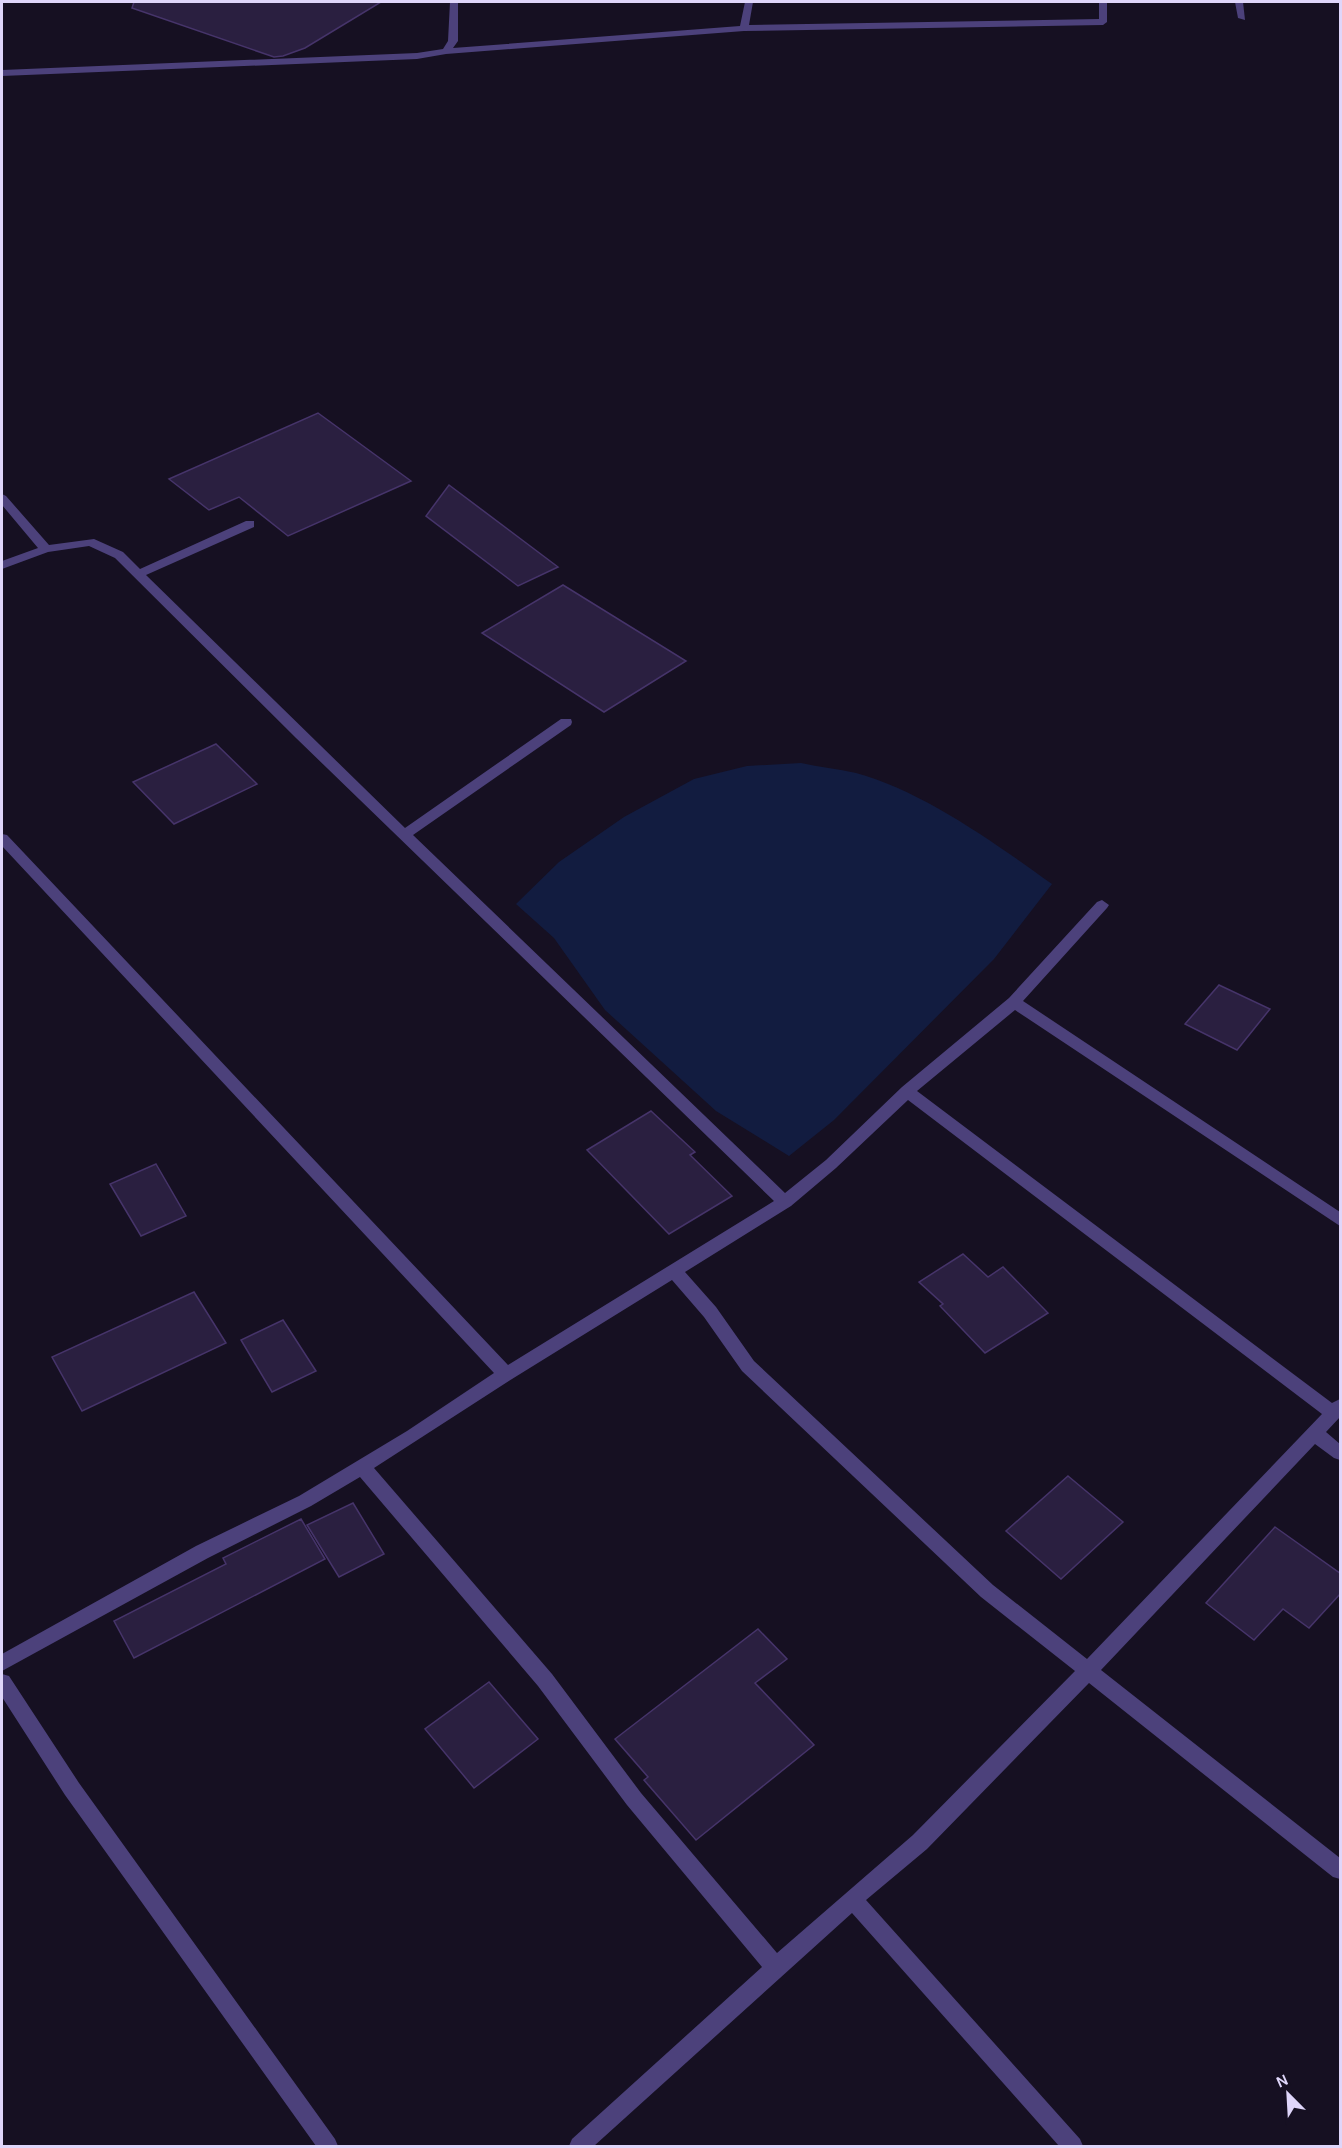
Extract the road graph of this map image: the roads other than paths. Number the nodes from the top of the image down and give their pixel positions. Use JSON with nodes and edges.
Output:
{"nodes":[{"id":1,"x":454,"y":2,"type":"edge"},
{"id":2,"x":750,"y":2,"type":"edge"},
{"id":3,"x":1103,"y":2,"type":"edge"},
{"id":4,"x":1239,"y":2,"type":"edge"},
{"id":5,"x":1242,"y":18,"type":"dead end"},
{"id":6,"x":744,"y":28,"type":"junction"},
{"id":7,"x":446,"y":51,"type":"junction"},
{"id":8,"x":2,"y":73,"type":"edge"},
{"id":9,"x":2,"y":498,"type":"edge"},
{"id":10,"x":250,"y":524,"type":"dead end"},
{"id":11,"x":45,"y":549,"type":"junction"},
{"id":12,"x":2,"y":565,"type":"edge"},
{"id":13,"x":139,"y":574,"type":"junction"},
{"id":14,"x":566,"y":722,"type":"dead end"},
{"id":15,"x":404,"y":834,"type":"junction"},
{"id":16,"x":2,"y":838,"type":"edge"},
{"id":17,"x":1102,"y":905,"type":"dead end"},
{"id":18,"x":1014,"y":1002,"type":"junction"},
{"id":19,"x":907,"y":1091,"type":"junction"},
{"id":20,"x":785,"y":1202,"type":"junction"},
{"id":21,"x":1341,"y":1220,"type":"edge"},
{"id":22,"x":674,"y":1271,"type":"junction"},
{"id":23,"x":506,"y":1374,"type":"junction"},
{"id":24,"x":1337,"y":1410,"type":"edge"},
{"id":25,"x":1313,"y":1432,"type":"junction"},
{"id":26,"x":1341,"y":1453,"type":"edge"},
{"id":27,"x":362,"y":1466,"type":"junction"},
{"id":28,"x":2,"y":1663,"type":"edge"},
{"id":29,"x":1088,"y":1670,"type":"junction"},
{"id":30,"x":2,"y":1682,"type":"edge"},
{"id":31,"x":1341,"y":1870,"type":"edge"},
{"id":32,"x":853,"y":1900,"type":"junction"},
{"id":33,"x":776,"y":1968,"type":"junction"},
{"id":34,"x":328,"y":2146,"type":"edge"},
{"id":35,"x":579,"y":2146,"type":"edge"},
{"id":36,"x":1073,"y":2146,"type":"edge"}],
"edges":[{"from":1,"to":7,"type":"street"},
{"from":2,"to":6,"type":"street"},
{"from":3,"to":6,"type":"street"},
{"from":4,"to":5,"type":"street"},
{"from":6,"to":7,"type":"street"},
{"from":7,"to":8,"type":"street"},
{"from":9,"to":11,"type":"street"},
{"from":10,"to":13,"type":"street"},
{"from":11,"to":12,"type":"street"},
{"from":11,"to":13,"type":"street"},
{"from":13,"to":15,"type":"street"},
{"from":14,"to":15,"type":"street"},
{"from":15,"to":20,"type":"street"},
{"from":16,"to":23,"type":"street"},
{"from":17,"to":18,"type":"street"},
{"from":18,"to":19,"type":"street"},
{"from":18,"to":21,"type":"street"},
{"from":19,"to":20,"type":"street"},
{"from":19,"to":24,"type":"street"},
{"from":20,"to":22,"type":"street"},
{"from":22,"to":23,"type":"street"},
{"from":22,"to":29,"type":"street"},
{"from":23,"to":27,"type":"street"},
{"from":24,"to":25,"type":"street"},
{"from":25,"to":26,"type":"street"},
{"from":25,"to":29,"type":"street"},
{"from":27,"to":28,"type":"street"},
{"from":27,"to":33,"type":"street"},
{"from":29,"to":31,"type":"street"},
{"from":29,"to":32,"type":"street"},
{"from":30,"to":34,"type":"street"},
{"from":32,"to":33,"type":"street"},
{"from":32,"to":36,"type":"street"},
{"from":33,"to":35,"type":"street"}]}
